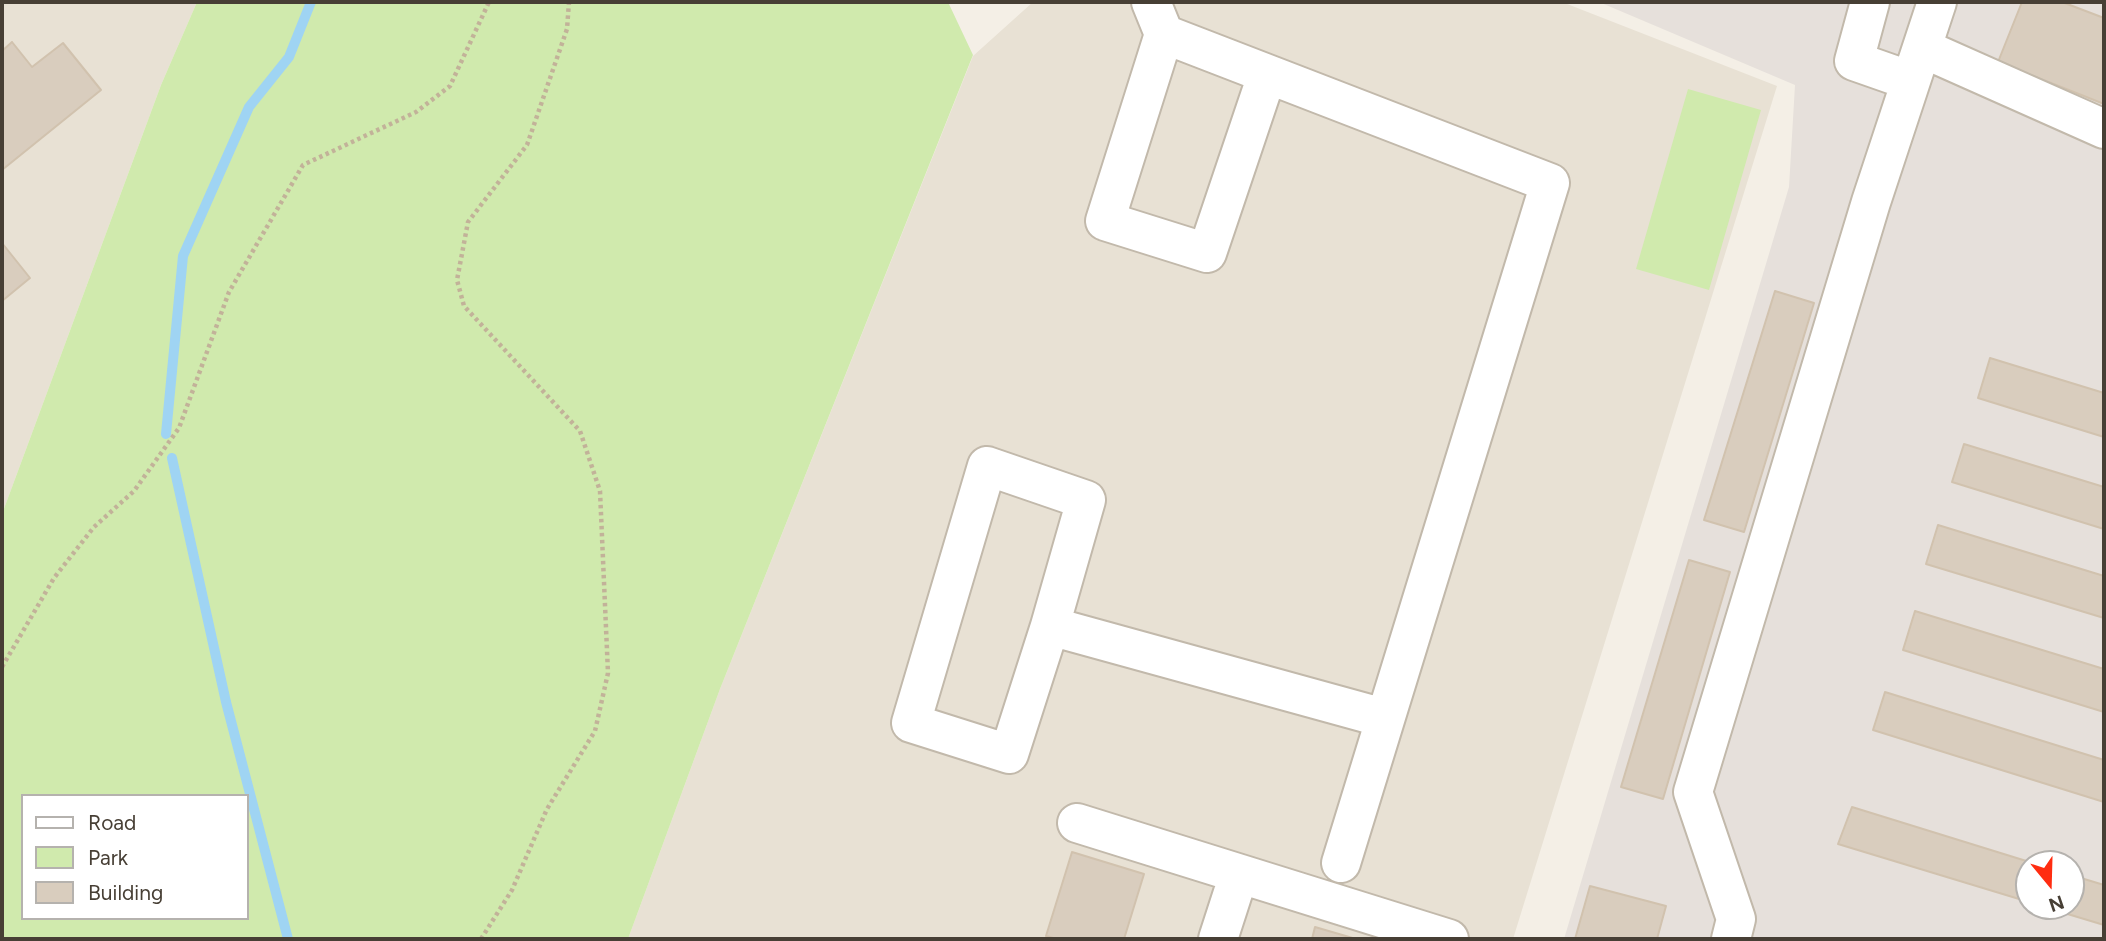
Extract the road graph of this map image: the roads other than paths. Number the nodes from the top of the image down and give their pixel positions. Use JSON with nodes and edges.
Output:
{"nodes":[{"id":1,"x":1870,"y":2,"type":"edge"},
{"id":2,"x":1937,"y":2,"type":"edge"},
{"id":3,"x":1157,"y":18,"type":"edge"},
{"id":4,"x":1916,"y":65,"type":"junction"},
{"id":5,"x":1267,"y":75,"type":"junction"},
{"id":6,"x":2104,"y":129,"type":"edge"},
{"id":7,"x":1050,"y":626,"type":"junction"},
{"id":8,"x":1384,"y":718,"type":"junction"},
{"id":9,"x":1077,"y":823,"type":"dead end"},
{"id":10,"x":1341,"y":863,"type":"dead end"},
{"id":11,"x":1239,"y":873,"type":"junction"},
{"id":12,"x":1219,"y":939,"type":"edge"},
{"id":13,"x":1450,"y":939,"type":"edge"},
{"id":14,"x":1731,"y":939,"type":"edge"}],
"edges":[{"from":1,"to":4,"type":"lane"},
{"from":2,"to":4,"type":"lane"},
{"from":3,"to":5,"type":"lane"},
{"from":3,"to":5,"type":"lane"},
{"from":4,"to":6,"type":"lane"},
{"from":4,"to":14,"type":"lane"},
{"from":5,"to":8,"type":"lane"},
{"from":7,"to":7,"type":"lane"},
{"from":7,"to":8,"type":"lane"},
{"from":8,"to":10,"type":"lane"},
{"from":9,"to":11,"type":"lane"},
{"from":11,"to":12,"type":"lane"},
{"from":11,"to":13,"type":"lane"}]}
